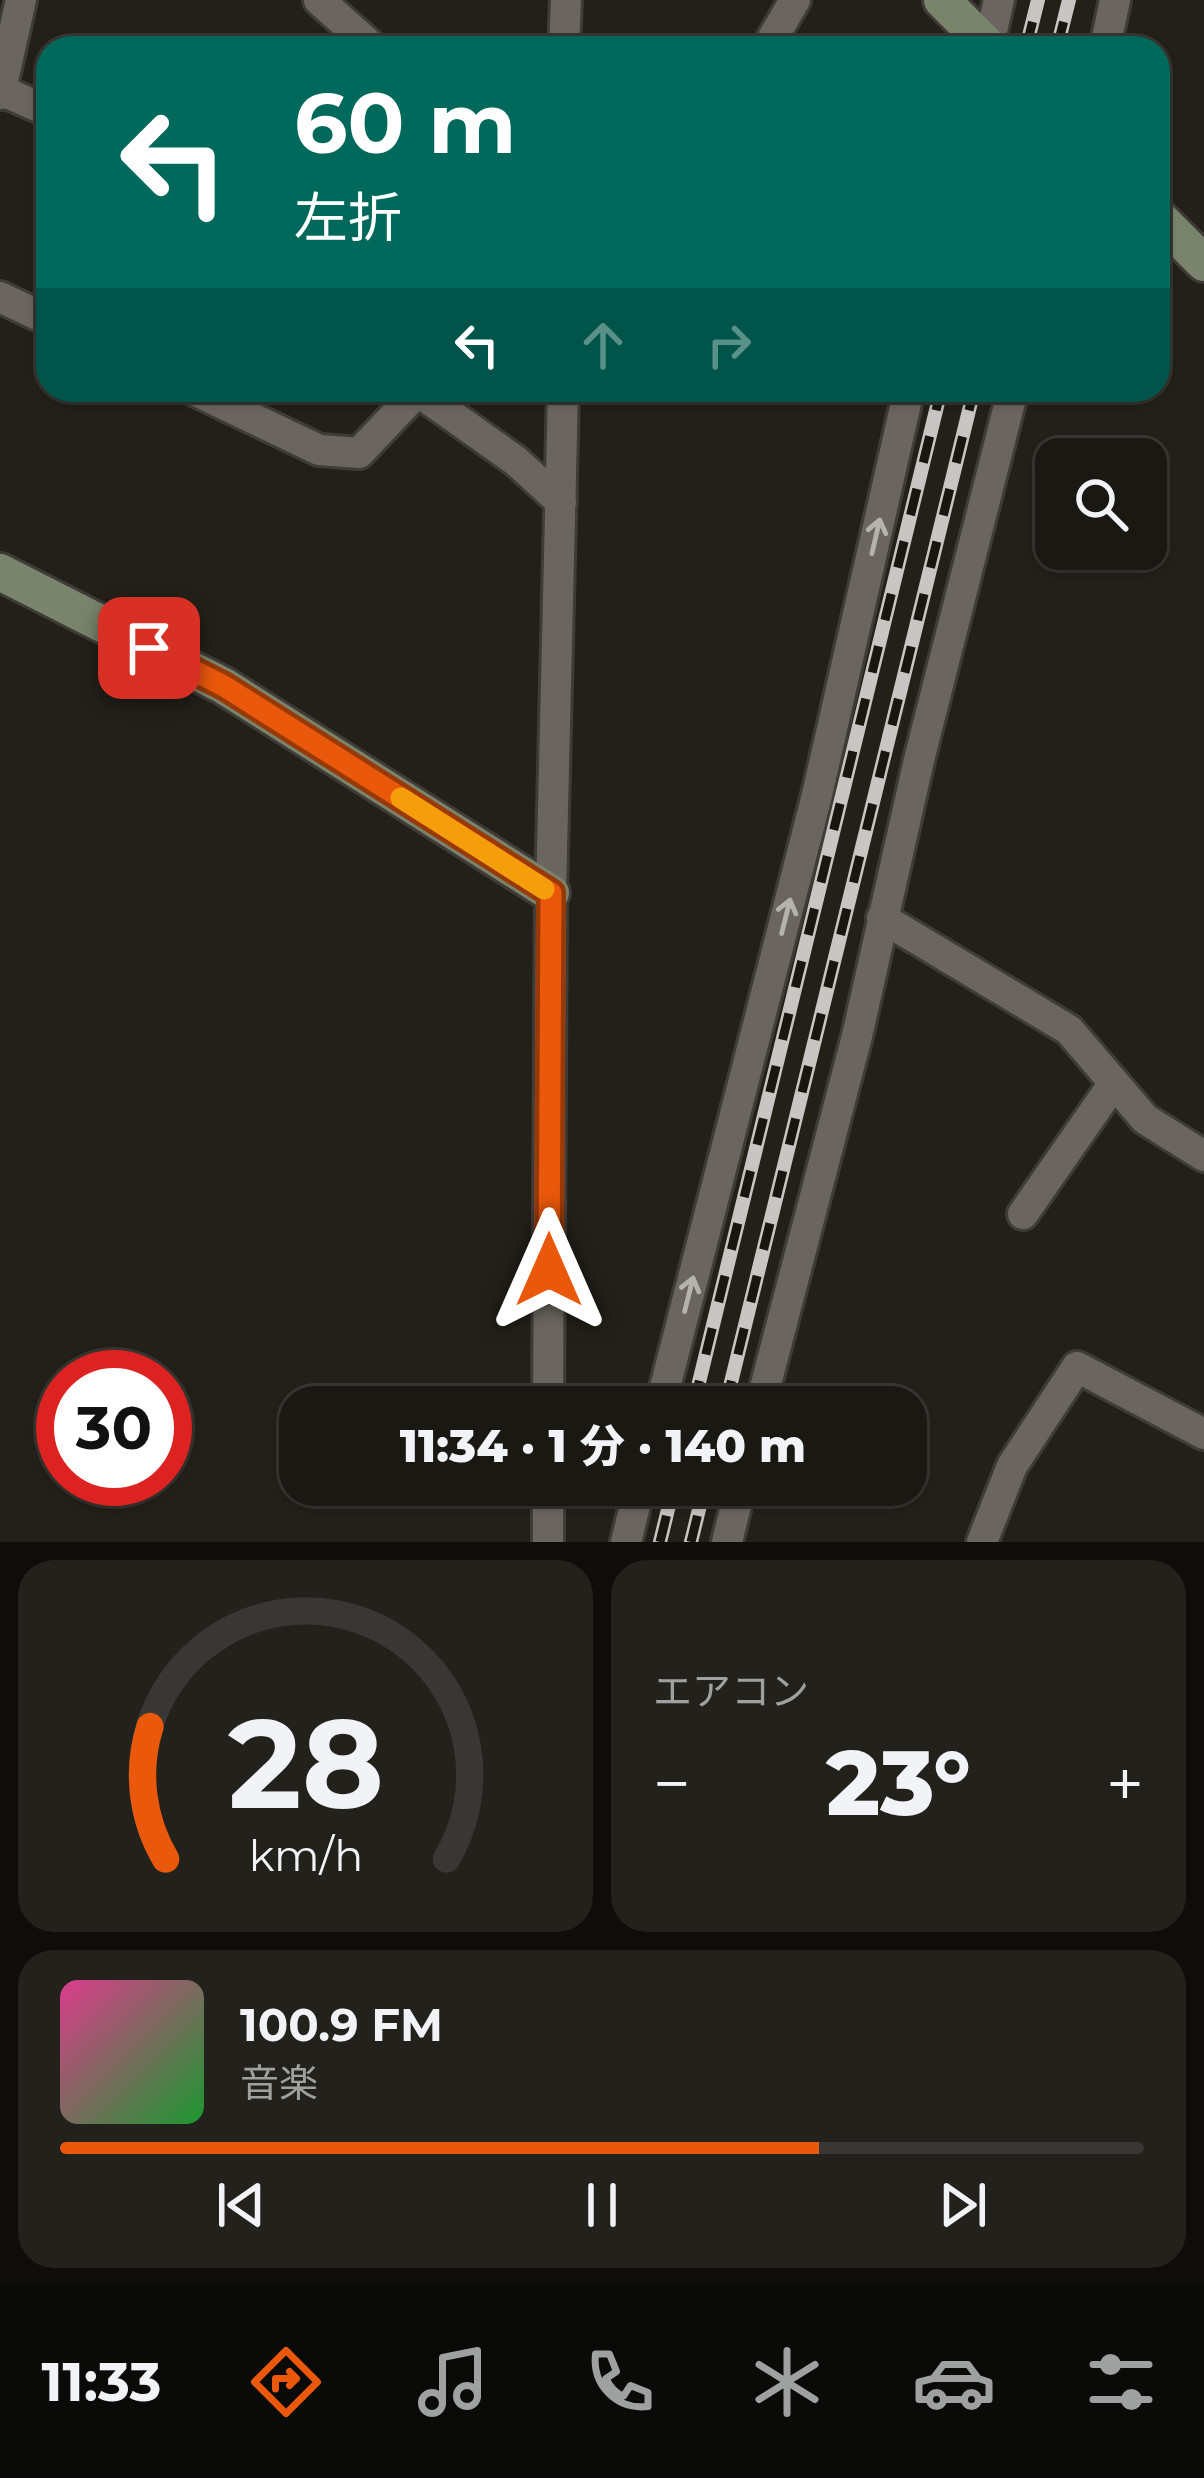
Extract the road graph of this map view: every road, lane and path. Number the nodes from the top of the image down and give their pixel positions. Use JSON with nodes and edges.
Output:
{"nodes":[{"id":1,"x":21,"y":0,"type":"edge"},
{"id":2,"x":319,"y":0,"type":"edge"},
{"id":3,"x":566,"y":0,"type":"edge"},
{"id":4,"x":795,"y":0,"type":"edge"},
{"id":5,"x":942,"y":0,"type":"edge"},
{"id":6,"x":999,"y":0,"type":"edge"},
{"id":7,"x":1115,"y":0,"type":"edge"},
{"id":8,"x":360,"y":36,"type":"edge"},
{"id":9,"x":565,"y":36,"type":"edge"},
{"id":10,"x":774,"y":36,"type":"edge"},
{"id":11,"x":978,"y":36,"type":"edge"},
{"id":12,"x":991,"y":36,"type":"edge"},
{"id":13,"x":1108,"y":36,"type":"edge"},
{"id":14,"x":0,"y":91,"type":"edge"},
{"id":15,"x":36,"y":106,"type":"edge"},
{"id":16,"x":1170,"y":229,"type":"edge"},
{"id":17,"x":1204,"y":263,"type":"edge"},
{"id":18,"x":0,"y":297,"type":"edge"},
{"id":19,"x":36,"y":314,"type":"edge"},
{"id":20,"x":219,"y":402,"type":"edge"},
{"id":21,"x":407,"y":402,"type":"edge"},
{"id":22,"x":433,"y":402,"type":"edge"},
{"id":23,"x":564,"y":402,"type":"edge"},
{"id":24,"x":907,"y":402,"type":"edge"},
{"id":25,"x":1010,"y":402,"type":"edge"},
{"id":26,"x":561,"y":502,"type":"junction"},
{"id":27,"x":0,"y":572,"type":"edge"},
{"id":28,"x":551,"y":893,"type":"junction"},
{"id":29,"x":882,"y":918,"type":"junction"},
{"id":30,"x":1114,"y":1082,"type":"junction"},
{"id":31,"x":1204,"y":1156,"type":"edge"},
{"id":32,"x":1023,"y":1214,"type":"dead end"},
{"id":33,"x":548,"y":1386,"type":"edge"},
{"id":34,"x":665,"y":1386,"type":"edge"},
{"id":35,"x":765,"y":1386,"type":"edge"},
{"id":36,"x":1204,"y":1434,"type":"edge"},
{"id":37,"x":548,"y":1506,"type":"edge"},
{"id":38,"x":635,"y":1506,"type":"edge"},
{"id":39,"x":736,"y":1506,"type":"edge"},
{"id":40,"x":548,"y":1542,"type":"edge"},
{"id":41,"x":626,"y":1542,"type":"edge"},
{"id":42,"x":727,"y":1542,"type":"edge"},
{"id":43,"x":982,"y":1542,"type":"edge"}],
"edges":[{"from":1,"to":14,"type":"street"},
{"from":2,"to":8,"type":"street"},
{"from":3,"to":9,"type":"street"},
{"from":4,"to":10,"type":"street"},
{"from":5,"to":11,"type":"street"},
{"from":6,"to":12,"type":"street"},
{"from":7,"to":13,"type":"street"},
{"from":14,"to":15,"type":"street"},
{"from":16,"to":17,"type":"street"},
{"from":18,"to":19,"type":"street"},
{"from":20,"to":21,"type":"street"},
{"from":22,"to":26,"type":"street"},
{"from":23,"to":26,"type":"street"},
{"from":34,"to":24,"type":"street","one_way":true},
{"from":25,"to":29,"type":"street"},
{"from":26,"to":28,"type":"street"},
{"from":27,"to":28,"type":"street"},
{"from":28,"to":33,"type":"street"},
{"from":29,"to":30,"type":"street"},
{"from":29,"to":35,"type":"street"},
{"from":30,"to":31,"type":"street"},
{"from":30,"to":32,"type":"street"},
{"from":36,"to":43,"type":"street"},
{"from":37,"to":40,"type":"street"},
{"from":38,"to":41,"type":"street"},
{"from":39,"to":42,"type":"street"}]}
